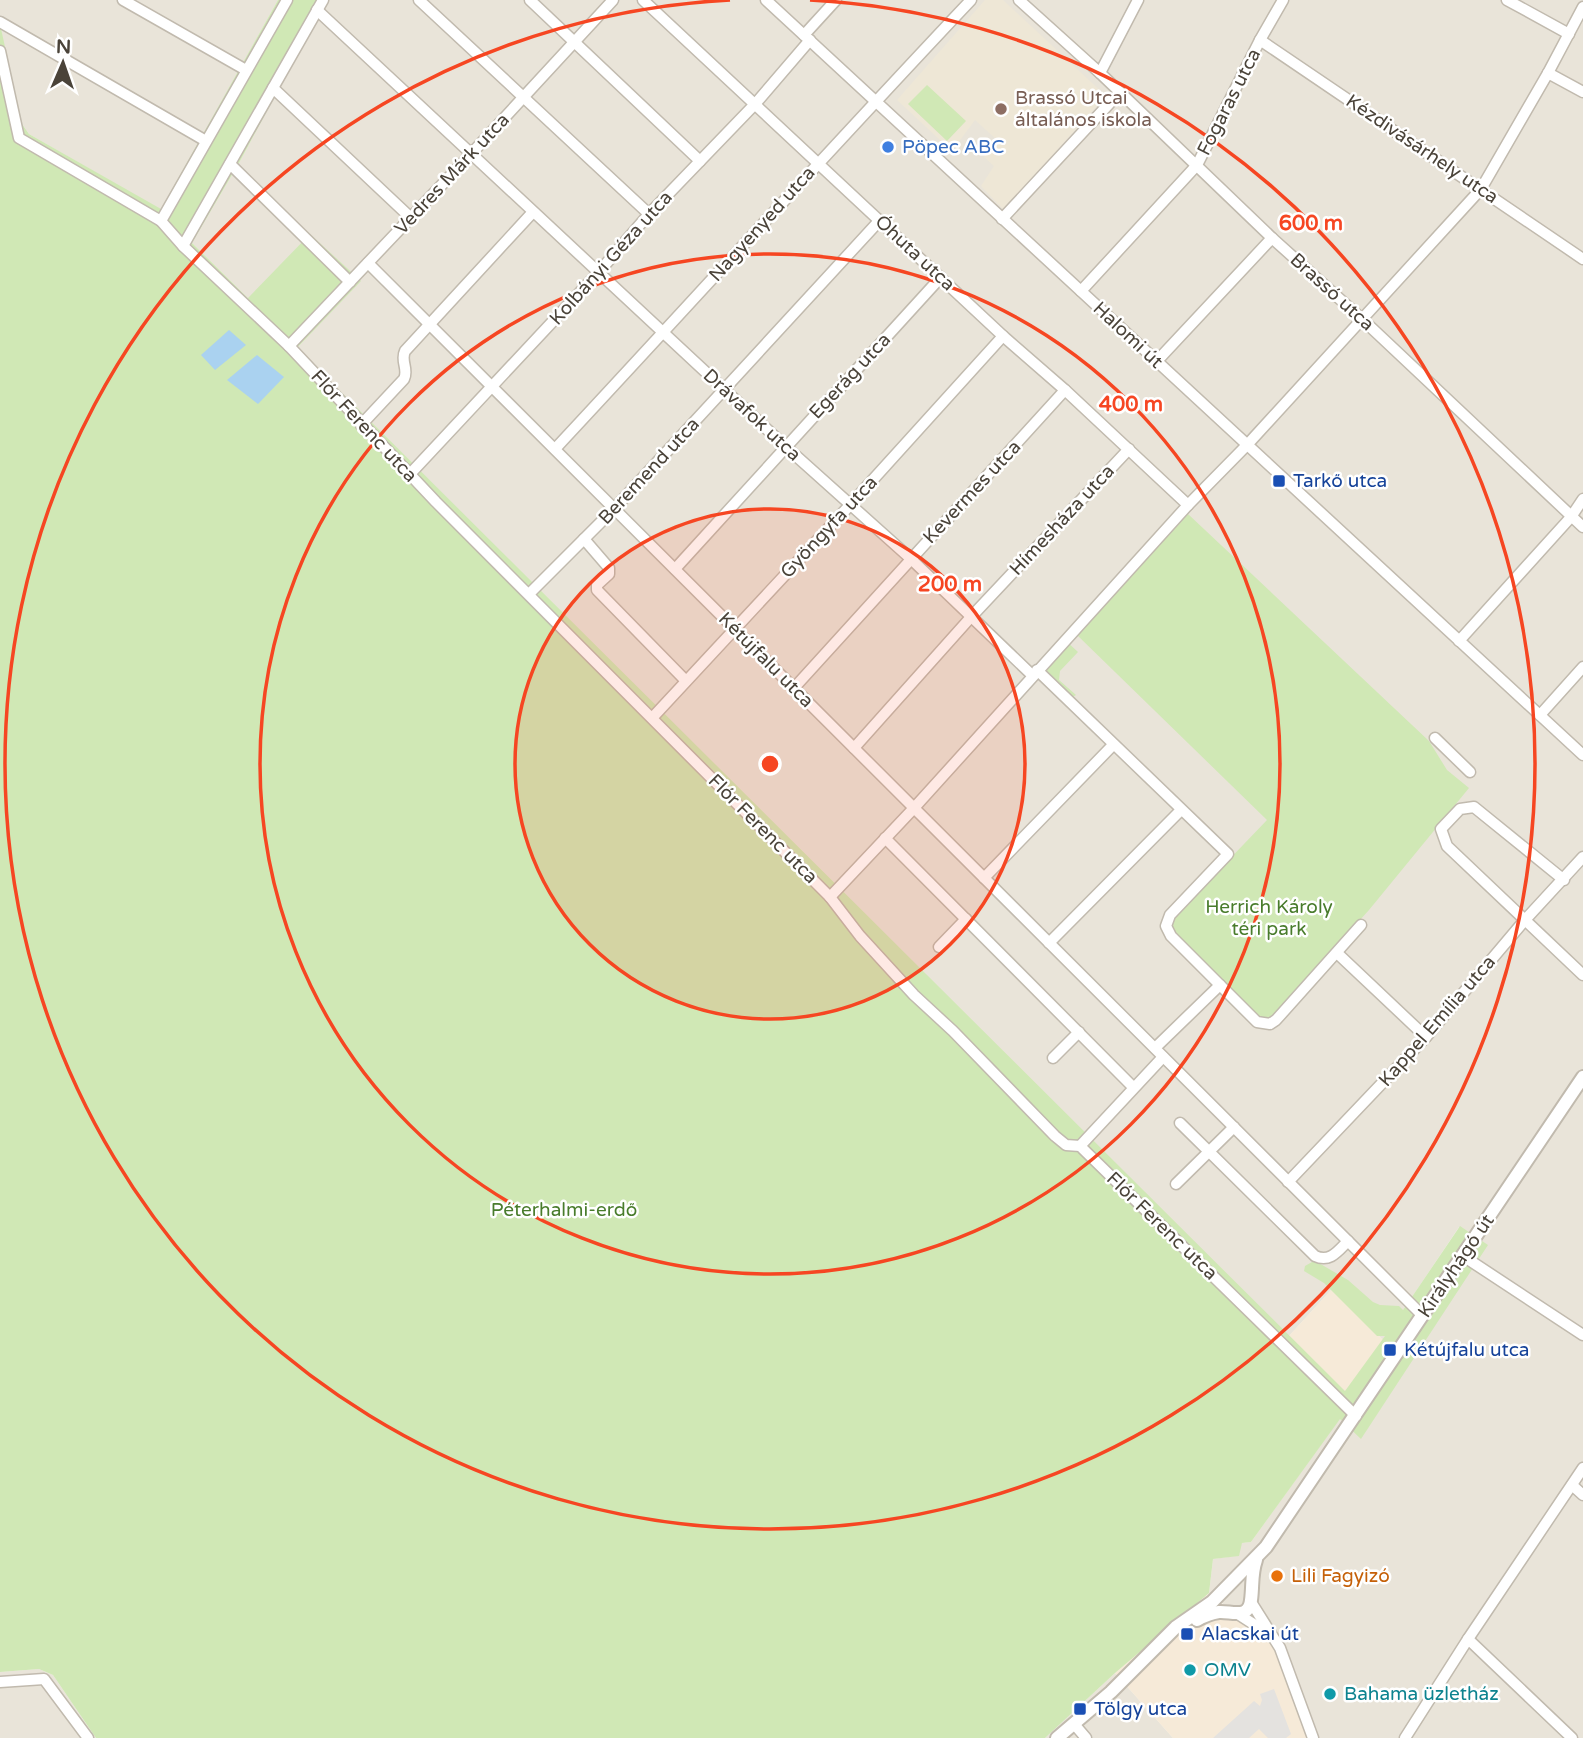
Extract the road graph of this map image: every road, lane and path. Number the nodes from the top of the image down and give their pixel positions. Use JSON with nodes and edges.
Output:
{"nodes":[{"id":1,"x":123,"y":0,"type":"edge"},
{"id":2,"x":287,"y":0,"type":"edge"},
{"id":3,"x":323,"y":0,"type":"edge"},
{"id":4,"x":419,"y":0,"type":"edge"},
{"id":5,"x":530,"y":0,"type":"edge"},
{"id":6,"x":612,"y":0,"type":"edge"},
{"id":7,"x":643,"y":0,"type":"edge"},
{"id":8,"x":766,"y":0,"type":"edge"},
{"id":9,"x":836,"y":0,"type":"edge"},
{"id":10,"x":971,"y":0,"type":"edge"},
{"id":11,"x":1019,"y":0,"type":"edge"},
{"id":12,"x":1138,"y":0,"type":"edge"},
{"id":13,"x":1283,"y":0,"type":"edge"},
{"id":14,"x":1507,"y":0,"type":"edge"},
{"id":15,"x":1583,"y":7,"type":"edge"},
{"id":16,"x":317,"y":10,"type":"junction"},
{"id":17,"x":0,"y":22,"type":"edge"},
{"id":18,"x":1569,"y":34,"type":"junction"},
{"id":19,"x":807,"y":38,"type":"junction"},
{"id":20,"x":1260,"y":40,"type":"junction"},
{"id":21,"x":574,"y":41,"type":"junction"},
{"id":22,"x":0,"y":51,"type":"edge"},
{"id":23,"x":246,"y":70,"type":"junction"},
{"id":24,"x":1100,"y":73,"type":"junction"},
{"id":25,"x":1548,"y":73,"type":"junction"},
{"id":26,"x":273,"y":88,"type":"junction"},
{"id":27,"x":1120,"y":92,"type":"junction"},
{"id":28,"x":1583,"y":92,"type":"edge"},
{"id":29,"x":524,"y":96,"type":"junction"},
{"id":30,"x":877,"y":102,"type":"junction"},
{"id":31,"x":755,"y":103,"type":"junction"},
{"id":32,"x":206,"y":141,"type":"junction"},
{"id":33,"x":472,"y":153,"type":"junction"},
{"id":34,"x":700,"y":160,"type":"junction"},
{"id":35,"x":818,"y":163,"type":"junction"},
{"id":36,"x":230,"y":164,"type":"junction"},
{"id":37,"x":1197,"y":165,"type":"junction"},
{"id":38,"x":1481,"y":189,"type":"junction"},
{"id":39,"x":533,"y":212,"type":"junction"},
{"id":40,"x":649,"y":214,"type":"junction"},
{"id":41,"x":411,"y":218,"type":"junction"},
{"id":42,"x":1002,"y":219,"type":"junction"},
{"id":43,"x":880,"y":220,"type":"junction"},
{"id":44,"x":161,"y":221,"type":"junction"},
{"id":45,"x":1272,"y":238,"type":"junction"},
{"id":46,"x":183,"y":246,"type":"junction"},
{"id":47,"x":1583,"y":259,"type":"edge"},
{"id":48,"x":368,"y":262,"type":"junction"},
{"id":49,"x":598,"y":273,"type":"junction"},
{"id":50,"x":941,"y":277,"type":"junction"},
{"id":51,"x":349,"y":282,"type":"junction"},
{"id":52,"x":1081,"y":291,"type":"junction"},
{"id":53,"x":1362,"y":318,"type":"junction"},
{"id":54,"x":430,"y":325,"type":"junction"},
{"id":55,"x":663,"y":334,"type":"junction"},
{"id":56,"x":1003,"y":336,"type":"junction"},
{"id":57,"x":289,"y":346,"type":"junction"},
{"id":58,"x":1156,"y":362,"type":"junction"},
{"id":59,"x":493,"y":387,"type":"junction"},
{"id":60,"x":725,"y":390,"type":"junction"},
{"id":61,"x":1065,"y":390,"type":"junction"},
{"id":62,"x":361,"y":425,"type":"junction"},
{"id":63,"x":1247,"y":445,"type":"junction"},
{"id":64,"x":785,"y":446,"type":"junction"},
{"id":65,"x":1129,"y":449,"type":"junction"},
{"id":66,"x":555,"y":450,"type":"junction"},
{"id":67,"x":410,"y":474,"type":"junction"},
{"id":68,"x":1583,"y":499,"type":"edge"},
{"id":69,"x":850,"y":505,"type":"junction"},
{"id":70,"x":1188,"y":505,"type":"junction"},
{"id":71,"x":614,"y":509,"type":"junction"},
{"id":72,"x":1571,"y":517,"type":"junction"},
{"id":73,"x":1583,"y":527,"type":"edge"},
{"id":74,"x":584,"y":539,"type":"junction"},
{"id":75,"x":910,"y":558,"type":"junction"},
{"id":76,"x":674,"y":569,"type":"junction"},
{"id":77,"x":529,"y":594,"type":"junction"},
{"id":78,"x":971,"y":617,"type":"junction"},
{"id":79,"x":735,"y":629,"type":"junction"},
{"id":80,"x":1459,"y":641,"type":"junction"},
{"id":81,"x":1583,"y":667,"type":"edge"},
{"id":82,"x":1035,"y":673,"type":"junction"},
{"id":83,"x":686,"y":681,"type":"junction"},
{"id":84,"x":794,"y":688,"type":"junction"},
{"id":85,"x":1540,"y":715,"type":"junction"},
{"id":86,"x":653,"y":717,"type":"junction"},
{"id":87,"x":1435,"y":738,"type":"dead end"},
{"id":88,"x":1113,"y":745,"type":"junction"},
{"id":89,"x":854,"y":748,"type":"junction"},
{"id":90,"x":1583,"y":755,"type":"edge"},
{"id":91,"x":1470,"y":772,"type":"dead end"},
{"id":92,"x":914,"y":808,"type":"junction"},
{"id":93,"x":1181,"y":810,"type":"junction"},
{"id":94,"x":885,"y":838,"type":"junction"},
{"id":95,"x":1583,"y":857,"type":"edge"},
{"id":96,"x":984,"y":878,"type":"junction"},
{"id":97,"x":1563,"y":880,"type":"junction"},
{"id":98,"x":830,"y":897,"type":"junction"},
{"id":99,"x":966,"y":919,"type":"junction"},
{"id":100,"x":1524,"y":920,"type":"junction"},
{"id":101,"x":1361,"y":925,"type":"dead end"},
{"id":102,"x":1049,"y":943,"type":"junction"},
{"id":103,"x":939,"y":947,"type":"dead end"},
{"id":104,"x":1337,"y":953,"type":"junction"},
{"id":105,"x":1583,"y":975,"type":"edge"},
{"id":106,"x":1220,"y":985,"type":"junction"},
{"id":107,"x":1079,"y":1032,"type":"junction"},
{"id":108,"x":1426,"y":1037,"type":"junction"},
{"id":109,"x":1155,"y":1048,"type":"junction"},
{"id":110,"x":1163,"y":1057,"type":"junction"},
{"id":111,"x":1053,"y":1058,"type":"dead end"},
{"id":112,"x":1583,"y":1077,"type":"edge"},
{"id":113,"x":1133,"y":1087,"type":"junction"},
{"id":114,"x":1180,"y":1123,"type":"dead end"},
{"id":115,"x":1234,"y":1127,"type":"junction"},
{"id":116,"x":1080,"y":1146,"type":"junction"},
{"id":117,"x":1209,"y":1151,"type":"junction"},
{"id":118,"x":1289,"y":1182,"type":"junction"},
{"id":119,"x":1175,"y":1184,"type":"dead end"},
{"id":120,"x":1348,"y":1241,"type":"junction"},
{"id":121,"x":1463,"y":1256,"type":"junction"},
{"id":122,"x":1423,"y":1315,"type":"junction"},
{"id":123,"x":1583,"y":1335,"type":"edge"},
{"id":124,"x":1356,"y":1416,"type":"junction"},
{"id":125,"x":1583,"y":1468,"type":"edge"},
{"id":126,"x":1572,"y":1485,"type":"junction"},
{"id":127,"x":1583,"y":1495,"type":"edge"},
{"id":128,"x":1257,"y":1558,"type":"junction"},
{"id":129,"x":1226,"y":1587,"type":"junction"},
{"id":130,"x":1251,"y":1597,"type":"junction"},
{"id":131,"x":1233,"y":1613,"type":"junction"},
{"id":132,"x":1275,"y":1639,"type":"junction"},
{"id":133,"x":1468,"y":1639,"type":"junction"},
{"id":134,"x":1126,"y":1676,"type":"junction"},
{"id":135,"x":0,"y":1682,"type":"edge"},
{"id":136,"x":1074,"y":1724,"type":"junction"},
{"id":137,"x":88,"y":1738,"type":"edge"},
{"id":138,"x":1057,"y":1738,"type":"edge"},
{"id":139,"x":1087,"y":1738,"type":"edge"},
{"id":140,"x":1313,"y":1738,"type":"edge"},
{"id":141,"x":1405,"y":1738,"type":"edge"},
{"id":142,"x":1572,"y":1738,"type":"edge"}],
"edges":[{"from":1,"to":23,"type":"street"},
{"from":2,"to":23,"type":"street"},
{"from":3,"to":16,"type":"street"},
{"from":4,"to":29,"type":"street"},
{"from":5,"to":21,"type":"street"},
{"from":6,"to":21,"type":"street","name":"Vedres Márk utca"},
{"from":7,"to":31,"type":"street","name":"Óhuta utca"},
{"from":8,"to":19,"type":"street","name":"Halomi út"},
{"from":9,"to":19,"type":"street","name":"Kolbányi Géza utca"},
{"from":10,"to":30,"type":"street","name":"Nagyenyed utca"},
{"from":11,"to":24,"type":"street","name":"Brassó utca"},
{"from":12,"to":24,"type":"street"},
{"from":13,"to":20,"type":"street","name":"Fogaras utca"},
{"from":14,"to":18,"type":"street"},
{"from":15,"to":18,"type":"street"},
{"from":16,"to":26,"type":"street"},
{"from":16,"to":33,"type":"street","name":"Drávafok utca"},
{"from":17,"to":32,"type":"street"},
{"from":18,"to":25,"type":"street"},
{"from":19,"to":30,"type":"street","name":"Halomi út"},
{"from":19,"to":31,"type":"street","name":"Kolbányi Géza utca"},
{"from":20,"to":37,"type":"street","name":"Fogaras utca"},
{"from":20,"to":38,"type":"street","name":"Kézdivásárhely utca"},
{"from":21,"to":29,"type":"street","name":"Vedres Márk utca"},
{"from":21,"to":34,"type":"street"},
{"from":22,"to":44,"type":"street","name":"Flór Ferenc utca"},
{"from":23,"to":32,"type":"street"},
{"from":24,"to":27,"type":"street","name":"Brassó utca"},
{"from":25,"to":28,"type":"street"},
{"from":25,"to":38,"type":"street"},
{"from":26,"to":36,"type":"street"},
{"from":26,"to":41,"type":"street"},
{"from":27,"to":37,"type":"street","name":"Brassó utca"},
{"from":27,"to":42,"type":"street"},
{"from":29,"to":33,"type":"street","name":"Vedres Márk utca"},
{"from":29,"to":40,"type":"street"},
{"from":30,"to":35,"type":"street","name":"Nagyenyed utca"},
{"from":30,"to":42,"type":"street","name":"Halomi út"},
{"from":31,"to":34,"type":"street","name":"Kolbányi Géza utca"},
{"from":31,"to":35,"type":"street","name":"Óhuta utca"},
{"from":32,"to":44,"type":"street"},
{"from":33,"to":39,"type":"street","name":"Drávafok utca"},
{"from":33,"to":41,"type":"street","name":"Vedres Márk utca"},
{"from":34,"to":40,"type":"street","name":"Kolbányi Géza utca"},
{"from":35,"to":43,"type":"street","name":"Óhuta utca"},
{"from":35,"to":55,"type":"street","name":"Nagyenyed utca"},
{"from":36,"to":46,"type":"street"},
{"from":36,"to":51,"type":"street"},
{"from":37,"to":45,"type":"street","name":"Brassó utca"},
{"from":37,"to":52,"type":"street","name":"Fogaras utca"},
{"from":38,"to":47,"type":"street","name":"Kézdivásárhely utca"},
{"from":38,"to":53,"type":"street"},
{"from":39,"to":49,"type":"street","name":"Drávafok utca"},
{"from":39,"to":54,"type":"street"},
{"from":40,"to":49,"type":"street","name":"Kolbányi Géza utca"},
{"from":41,"to":48,"type":"street","name":"Vedres Márk utca"},
{"from":42,"to":52,"type":"street","name":"Halomi út"},
{"from":43,"to":50,"type":"street","name":"Óhuta utca"},
{"from":43,"to":60,"type":"street","name":"Beremend utca"},
{"from":44,"to":46,"type":"street","name":"Flór Ferenc utca"},
{"from":45,"to":53,"type":"street","name":"Brassó utca"},
{"from":45,"to":58,"type":"street"},
{"from":46,"to":57,"type":"street","name":"Flór Ferenc utca"},
{"from":48,"to":51,"type":"street","name":"Vedres Márk utca"},
{"from":48,"to":54,"type":"street","name":"Kétújfalu utca"},
{"from":49,"to":55,"type":"street","name":"Drávafok utca"},
{"from":49,"to":59,"type":"street","name":"Kolbányi Géza utca"},
{"from":50,"to":56,"type":"street","name":"Óhuta utca"},
{"from":50,"to":64,"type":"street","name":"Egerág utca"},
{"from":51,"to":57,"type":"street","name":"Vedres Márk utca"},
{"from":52,"to":58,"type":"street","name":"Halomi út"},
{"from":53,"to":63,"type":"street"},
{"from":53,"to":72,"type":"street","name":"Brassó utca"},
{"from":54,"to":59,"type":"street","name":"Kétújfalu utca"},
{"from":54,"to":62,"type":"street"},
{"from":55,"to":60,"type":"street","name":"Drávafok utca"},
{"from":55,"to":66,"type":"street","name":"Nagyenyed utca"},
{"from":56,"to":61,"type":"street","name":"Óhuta utca"},
{"from":56,"to":69,"type":"street","name":"Gyöngyfa utca"},
{"from":57,"to":62,"type":"street","name":"Flór Ferenc utca"},
{"from":58,"to":63,"type":"street","name":"Halomi út"},
{"from":59,"to":66,"type":"street","name":"Kétújfalu utca"},
{"from":59,"to":67,"type":"street","name":"Kolbányi Géza utca"},
{"from":60,"to":64,"type":"street","name":"Drávafok utca"},
{"from":60,"to":71,"type":"street","name":"Beremend utca"},
{"from":61,"to":65,"type":"street","name":"Óhuta utca"},
{"from":61,"to":75,"type":"street","name":"Kevermes utca"},
{"from":62,"to":67,"type":"street","name":"Flór Ferenc utca"},
{"from":63,"to":70,"type":"street"},
{"from":63,"to":80,"type":"street","name":"Halomi út"},
{"from":64,"to":69,"type":"street","name":"Drávafok utca"},
{"from":64,"to":76,"type":"street","name":"Egerág utca"},
{"from":65,"to":70,"type":"street","name":"Óhuta utca"},
{"from":65,"to":78,"type":"street","name":"Hímesháza utca"},
{"from":66,"to":71,"type":"street","name":"Kétújfalu utca"},
{"from":67,"to":77,"type":"street","name":"Flór Ferenc utca"},
{"from":68,"to":72,"type":"street"},
{"from":69,"to":75,"type":"street","name":"Drávafok utca"},
{"from":69,"to":79,"type":"street","name":"Gyöngyfa utca"},
{"from":70,"to":82,"type":"street"},
{"from":71,"to":74,"type":"street","name":"Beremend utca"},
{"from":71,"to":76,"type":"street","name":"Kétújfalu utca"},
{"from":72,"to":73,"type":"street","name":"Brassó utca"},
{"from":72,"to":80,"type":"street"},
{"from":74,"to":77,"type":"street","name":"Beremend utca"},
{"from":74,"to":83,"type":"street"},
{"from":75,"to":78,"type":"street","name":"Drávafok utca"},
{"from":75,"to":84,"type":"street","name":"Kevermes utca"},
{"from":76,"to":79,"type":"street","name":"Kétújfalu utca"},
{"from":77,"to":86,"type":"street","name":"Flór Ferenc utca"},
{"from":78,"to":82,"type":"street","name":"Drávafok utca"},
{"from":78,"to":89,"type":"street","name":"Hímesháza utca"},
{"from":79,"to":83,"type":"street","name":"Gyöngyfa utca"},
{"from":79,"to":84,"type":"street","name":"Kétújfalu utca"},
{"from":80,"to":85,"type":"street","name":"Halomi út"},
{"from":81,"to":85,"type":"street"},
{"from":82,"to":88,"type":"street","name":"Drávafok utca"},
{"from":82,"to":92,"type":"street"},
{"from":83,"to":86,"type":"street","name":"Gyöngyfa utca"},
{"from":84,"to":89,"type":"street","name":"Kétújfalu utca"},
{"from":85,"to":90,"type":"street","name":"Halomi út"},
{"from":86,"to":98,"type":"street","name":"Flór Ferenc utca"},
{"from":87,"to":91,"type":"street"},
{"from":88,"to":93,"type":"street","name":"Drávafok utca"},
{"from":88,"to":96,"type":"street"},
{"from":89,"to":92,"type":"street","name":"Kétújfalu utca"},
{"from":92,"to":94,"type":"street"},
{"from":92,"to":96,"type":"street","name":"Kétújfalu utca"},
{"from":93,"to":102,"type":"street"},
{"from":93,"to":106,"type":"street","name":"Drávafok utca"},
{"from":94,"to":98,"type":"street"},
{"from":94,"to":99,"type":"street"},
{"from":95,"to":97,"type":"street","name":"Kappel Emília utca"},
{"from":96,"to":102,"type":"street","name":"Kétújfalu utca"},
{"from":97,"to":100,"type":"street","name":"Kappel Emília utca"},
{"from":97,"to":100,"type":"street"},
{"from":98,"to":116,"type":"street","name":"Flór Ferenc utca"},
{"from":99,"to":103,"type":"street"},
{"from":99,"to":107,"type":"street"},
{"from":100,"to":105,"type":"street"},
{"from":100,"to":108,"type":"street","name":"Kappel Emília utca"},
{"from":101,"to":104,"type":"street"},
{"from":102,"to":109,"type":"street","name":"Kétújfalu utca"},
{"from":104,"to":106,"type":"street"},
{"from":104,"to":108,"type":"street"},
{"from":106,"to":109,"type":"street"},
{"from":107,"to":111,"type":"street"},
{"from":107,"to":113,"type":"street"},
{"from":108,"to":118,"type":"street","name":"Kappel Emília utca"},
{"from":109,"to":110,"type":"street","name":"Kétújfalu utca"},
{"from":110,"to":113,"type":"street"},
{"from":110,"to":115,"type":"street","name":"Kétújfalu utca"},
{"from":112,"to":121,"type":"street","name":"Királyhágó út"},
{"from":113,"to":116,"type":"street"},
{"from":114,"to":117,"type":"street"},
{"from":115,"to":117,"type":"street"},
{"from":115,"to":118,"type":"street","name":"Kétújfalu utca"},
{"from":116,"to":124,"type":"street","name":"Flór Ferenc utca"},
{"from":117,"to":119,"type":"street"},
{"from":117,"to":120,"type":"street"},
{"from":118,"to":120,"type":"street","name":"Kétújfalu utca"},
{"from":120,"to":122,"type":"street","name":"Kétújfalu utca"},
{"from":121,"to":122,"type":"street","name":"Királyhágó út"},
{"from":121,"to":123,"type":"street"},
{"from":122,"to":124,"type":"street","name":"Királyhágó út"},
{"from":124,"to":128,"type":"street","name":"Királyhágó út"},
{"from":125,"to":126,"type":"street"},
{"from":126,"to":127,"type":"street"},
{"from":126,"to":133,"type":"street"},
{"from":128,"to":129,"type":"street","name":"Királyhágó út"},
{"from":128,"to":130,"type":"street","name":"Királyhágó út"},
{"from":129,"to":130,"type":"street"},
{"from":129,"to":131,"type":"street"},
{"from":129,"to":134,"type":"street","name":"Királyhágó út"},
{"from":130,"to":131,"type":"street"},
{"from":130,"to":132,"type":"street"},
{"from":131,"to":132,"type":"street"},
{"from":131,"to":134,"type":"street"},
{"from":132,"to":140,"type":"street"},
{"from":133,"to":141,"type":"street"},
{"from":133,"to":142,"type":"street"},
{"from":134,"to":136,"type":"street"},
{"from":135,"to":137,"type":"street"},
{"from":136,"to":138,"type":"street"},
{"from":136,"to":139,"type":"street"}]}
